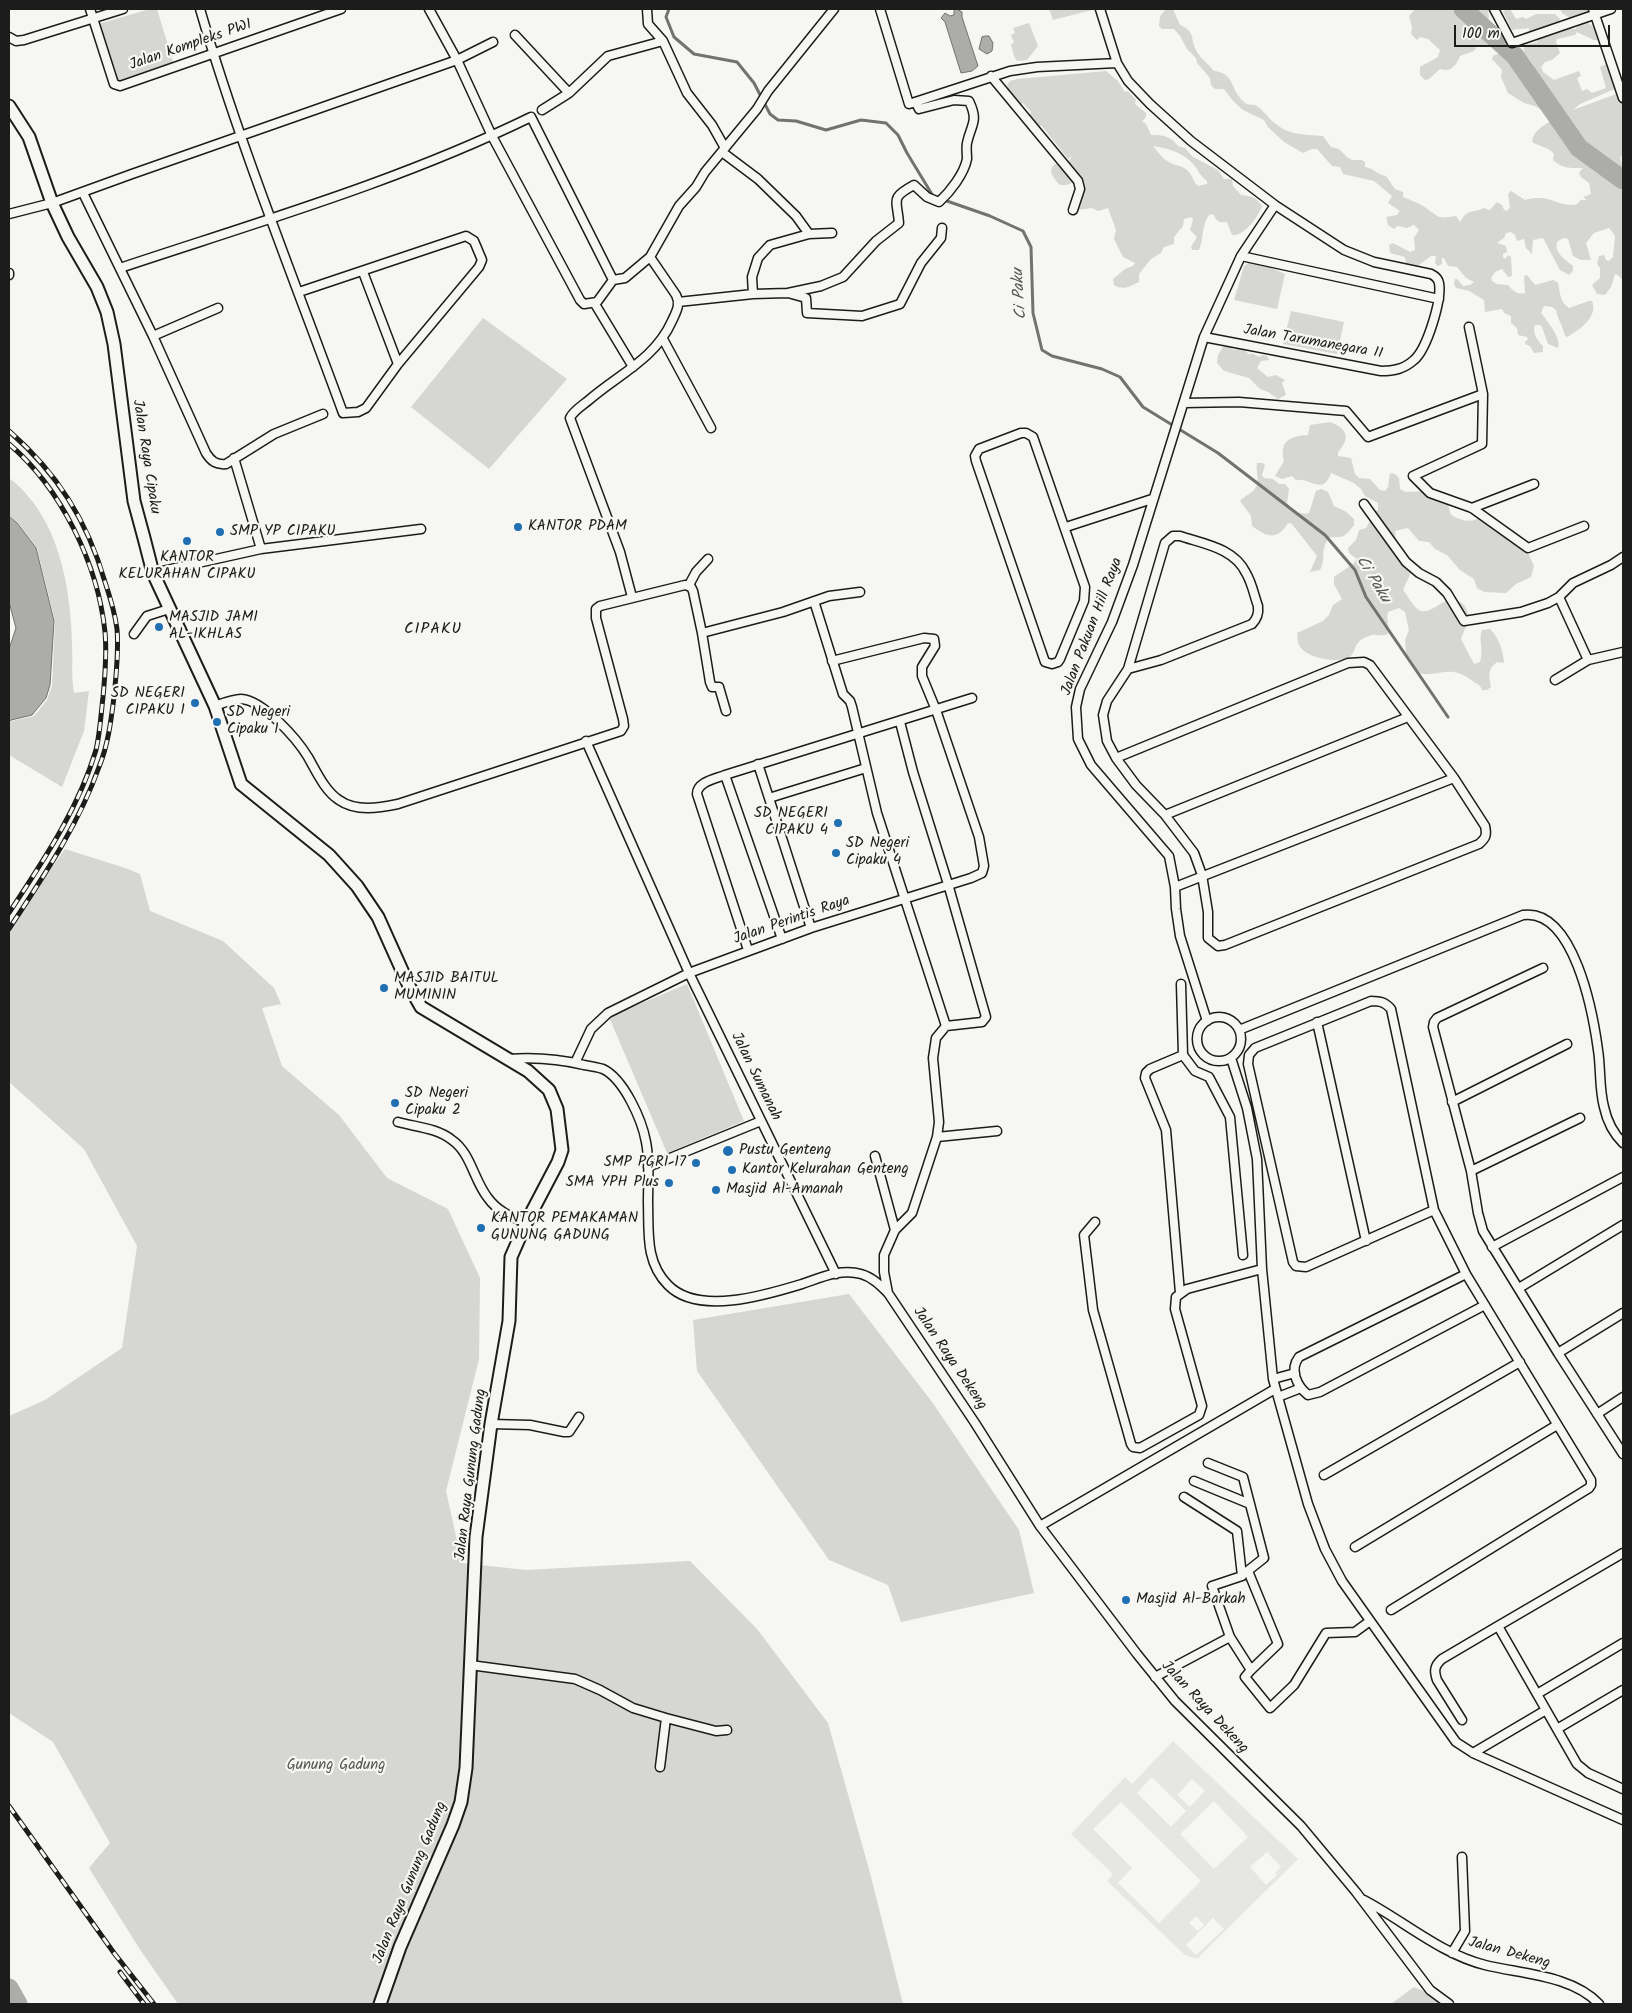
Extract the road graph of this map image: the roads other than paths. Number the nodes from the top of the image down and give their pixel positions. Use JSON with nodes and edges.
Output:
{"nodes":[{"id":1,"x":90,"y":9,"type":"edge"},
{"id":2,"x":123,"y":9,"type":"edge"},
{"id":3,"x":200,"y":9,"type":"edge"},
{"id":4,"x":341,"y":9,"type":"edge"},
{"id":5,"x":430,"y":9,"type":"edge"},
{"id":6,"x":647,"y":9,"type":"edge"},
{"id":7,"x":834,"y":9,"type":"edge"},
{"id":8,"x":880,"y":9,"type":"edge"},
{"id":9,"x":1100,"y":9,"type":"edge"},
{"id":10,"x":1494,"y":9,"type":"edge"},
{"id":11,"x":1611,"y":9,"type":"edge"},
{"id":12,"x":1594,"y":12,"type":"edge"},
{"id":13,"x":94,"y":19,"type":"junction"},
{"id":14,"x":515,"y":35,"type":"dead end"},
{"id":15,"x":9,"y":37,"type":"edge"},
{"id":16,"x":663,"y":41,"type":"junction"},
{"id":17,"x":492,"y":42,"type":"dead end"},
{"id":18,"x":213,"y":52,"type":"junction"},
{"id":19,"x":457,"y":60,"type":"junction"},
{"id":20,"x":1117,"y":63,"type":"junction"},
{"id":21,"x":991,"y":76,"type":"junction"},
{"id":22,"x":569,"y":94,"type":"junction"},
{"id":23,"x":1623,"y":98,"type":"edge"},
{"id":24,"x":916,"y":102,"type":"junction"},
{"id":25,"x":9,"y":106,"type":"edge"},
{"id":26,"x":542,"y":110,"type":"dead end"},
{"id":27,"x":241,"y":135,"type":"junction"},
{"id":28,"x":492,"y":136,"type":"junction"},
{"id":29,"x":724,"y":150,"type":"junction"},
{"id":30,"x":83,"y":193,"type":"junction"},
{"id":31,"x":52,"y":203,"type":"junction"},
{"id":32,"x":1275,"y":205,"type":"junction"},
{"id":33,"x":1073,"y":210,"type":"dead end"},
{"id":34,"x":9,"y":214,"type":"edge"},
{"id":35,"x":270,"y":218,"type":"junction"},
{"id":36,"x":942,"y":228,"type":"dead end"},
{"id":37,"x":832,"y":232,"type":"dead end"},
{"id":38,"x":809,"y":234,"type":"junction"},
{"id":39,"x":1241,"y":256,"type":"junction"},
{"id":40,"x":650,"y":257,"type":"junction"},
{"id":41,"x":120,"y":268,"type":"junction"},
{"id":42,"x":363,"y":272,"type":"junction"},
{"id":43,"x":613,"y":280,"type":"junction"},
{"id":44,"x":299,"y":292,"type":"junction"},
{"id":45,"x":788,"y":293,"type":"junction"},
{"id":46,"x":753,"y":294,"type":"junction"},
{"id":47,"x":1439,"y":298,"type":"junction"},
{"id":48,"x":678,"y":302,"type":"junction"},
{"id":49,"x":595,"y":304,"type":"junction"},
{"id":50,"x":218,"y":308,"type":"dead end"},
{"id":51,"x":1469,"y":326,"type":"dead end"},
{"id":52,"x":153,"y":336,"type":"junction"},
{"id":53,"x":1204,"y":337,"type":"junction"},
{"id":54,"x":663,"y":339,"type":"junction"},
{"id":55,"x":398,"y":364,"type":"junction"},
{"id":56,"x":633,"y":367,"type":"junction"},
{"id":57,"x":1484,"y":394,"type":"junction"},
{"id":58,"x":1184,"y":403,"type":"junction"},
{"id":59,"x":324,"y":414,"type":"dead end"},
{"id":60,"x":711,"y":428,"type":"dead end"},
{"id":61,"x":234,"y":458,"type":"junction"},
{"id":62,"x":1534,"y":484,"type":"dead end"},
{"id":63,"x":1152,"y":499,"type":"junction"},
{"id":64,"x":1364,"y":504,"type":"dead end"},
{"id":65,"x":1472,"y":508,"type":"junction"},
{"id":66,"x":1584,"y":526,"type":"dead end"},
{"id":67,"x":1066,"y":527,"type":"junction"},
{"id":68,"x":422,"y":529,"type":"dead end"},
{"id":69,"x":261,"y":549,"type":"junction"},
{"id":70,"x":1623,"y":557,"type":"edge"},
{"id":71,"x":708,"y":559,"type":"dead end"},
{"id":72,"x":154,"y":573,"type":"junction"},
{"id":73,"x":689,"y":585,"type":"junction"},
{"id":74,"x":860,"y":592,"type":"dead end"},
{"id":75,"x":632,"y":597,"type":"junction"},
{"id":76,"x":1559,"y":597,"type":"junction"},
{"id":77,"x":814,"y":601,"type":"junction"},
{"id":78,"x":169,"y":609,"type":"junction"},
{"id":79,"x":702,"y":633,"type":"junction"},
{"id":80,"x":134,"y":634,"type":"dead end"},
{"id":81,"x":1623,"y":652,"type":"edge"},
{"id":82,"x":1588,"y":660,"type":"junction"},
{"id":83,"x":832,"y":661,"type":"junction"},
{"id":84,"x":1128,"y":669,"type":"junction"},
{"id":85,"x":1554,"y":680,"type":"dead end"},
{"id":86,"x":972,"y":698,"type":"dead end"},
{"id":87,"x":215,"y":706,"type":"junction"},
{"id":88,"x":936,"y":710,"type":"junction"},
{"id":89,"x":726,"y":711,"type":"dead end"},
{"id":90,"x":1408,"y":717,"type":"junction"},
{"id":91,"x":900,"y":722,"type":"junction"},
{"id":92,"x":858,"y":733,"type":"junction"},
{"id":93,"x":586,"y":742,"type":"junction"},
{"id":94,"x":1116,"y":758,"type":"junction"},
{"id":95,"x":758,"y":764,"type":"junction"},
{"id":96,"x":866,"y":768,"type":"junction"},
{"id":97,"x":725,"y":774,"type":"junction"},
{"id":98,"x":1454,"y":778,"type":"junction"},
{"id":99,"x":769,"y":798,"type":"junction"},
{"id":100,"x":1165,"y":815,"type":"junction"},
{"id":101,"x":1202,"y":876,"type":"junction"},
{"id":102,"x":948,"y":884,"type":"junction"},
{"id":103,"x":1175,"y":887,"type":"junction"},
{"id":104,"x":904,"y":898,"type":"junction"},
{"id":105,"x":811,"y":928,"type":"junction"},
{"id":106,"x":782,"y":939,"type":"junction"},
{"id":107,"x":748,"y":950,"type":"junction"},
{"id":108,"x":1543,"y":968,"type":"dead end"},
{"id":109,"x":689,"y":973,"type":"junction"},
{"id":110,"x":1181,"y":984,"type":"dead end"},
{"id":111,"x":1207,"y":1021,"type":"junction"},
{"id":112,"x":1317,"y":1022,"type":"junction"},
{"id":113,"x":946,"y":1026,"type":"junction"},
{"id":114,"x":1239,"y":1030,"type":"junction"},
{"id":115,"x":1567,"y":1044,"type":"dead end"},
{"id":116,"x":1183,"y":1055,"type":"junction"},
{"id":117,"x":509,"y":1058,"type":"junction"},
{"id":118,"x":1230,"y":1058,"type":"junction"},
{"id":119,"x":576,"y":1063,"type":"junction"},
{"id":120,"x":1452,"y":1102,"type":"junction"},
{"id":121,"x":1580,"y":1118,"type":"dead end"},
{"id":122,"x":761,"y":1121,"type":"junction"},
{"id":123,"x":398,"y":1122,"type":"dead end"},
{"id":124,"x":997,"y":1131,"type":"dead end"},
{"id":125,"x":938,"y":1137,"type":"junction"},
{"id":126,"x":1623,"y":1143,"type":"edge"},
{"id":127,"x":875,"y":1156,"type":"dead end"},
{"id":128,"x":648,"y":1167,"type":"junction"},
{"id":129,"x":1471,"y":1171,"type":"junction"},
{"id":130,"x":1623,"y":1177,"type":"edge"},
{"id":131,"x":1434,"y":1210,"type":"junction"},
{"id":132,"x":1095,"y":1222,"type":"dead end"},
{"id":133,"x":526,"y":1223,"type":"junction"},
{"id":134,"x":1623,"y":1225,"type":"edge"},
{"id":135,"x":894,"y":1230,"type":"junction"},
{"id":136,"x":1366,"y":1241,"type":"junction"},
{"id":137,"x":1492,"y":1248,"type":"junction"},
{"id":138,"x":1243,"y":1255,"type":"dead end"},
{"id":139,"x":1262,"y":1269,"type":"junction"},
{"id":140,"x":836,"y":1274,"type":"junction"},
{"id":141,"x":1466,"y":1274,"type":"junction"},
{"id":142,"x":1519,"y":1288,"type":"junction"},
{"id":143,"x":888,"y":1293,"type":"junction"},
{"id":144,"x":1180,"y":1293,"type":"junction"},
{"id":145,"x":1485,"y":1305,"type":"junction"},
{"id":146,"x":1623,"y":1313,"type":"edge"},
{"id":147,"x":1558,"y":1353,"type":"junction"},
{"id":148,"x":1520,"y":1362,"type":"junction"},
{"id":149,"x":1295,"y":1373,"type":"junction"},
{"id":150,"x":1273,"y":1379,"type":"junction"},
{"id":151,"x":1301,"y":1388,"type":"junction"},
{"id":152,"x":1276,"y":1393,"type":"junction"},
{"id":153,"x":1623,"y":1397,"type":"edge"},
{"id":154,"x":1597,"y":1414,"type":"junction"},
{"id":155,"x":579,"y":1417,"type":"dead end"},
{"id":156,"x":491,"y":1424,"type":"junction"},
{"id":157,"x":1557,"y":1425,"type":"junction"},
{"id":158,"x":1623,"y":1454,"type":"edge"},
{"id":159,"x":1208,"y":1463,"type":"dead end"},
{"id":160,"x":1324,"y":1475,"type":"dead end"},
{"id":161,"x":1194,"y":1481,"type":"dead end"},
{"id":162,"x":1184,"y":1497,"type":"dead end"},
{"id":163,"x":1250,"y":1504,"type":"junction"},
{"id":164,"x":1040,"y":1526,"type":"junction"},
{"id":165,"x":1355,"y":1547,"type":"dead end"},
{"id":166,"x":1623,"y":1553,"type":"edge"},
{"id":167,"x":1245,"y":1573,"type":"junction"},
{"id":168,"x":1391,"y":1610,"type":"dead end"},
{"id":169,"x":1370,"y":1621,"type":"junction"},
{"id":170,"x":1498,"y":1626,"type":"junction"},
{"id":171,"x":1230,"y":1637,"type":"junction"},
{"id":172,"x":1623,"y":1643,"type":"edge"},
{"id":173,"x":470,"y":1665,"type":"junction"},
{"id":174,"x":1251,"y":1670,"type":"junction"},
{"id":175,"x":1155,"y":1677,"type":"junction"},
{"id":176,"x":1623,"y":1690,"type":"edge"},
{"id":177,"x":1537,"y":1694,"type":"junction"},
{"id":178,"x":1546,"y":1710,"type":"junction"},
{"id":179,"x":666,"y":1718,"type":"junction"},
{"id":180,"x":1462,"y":1720,"type":"dead end"},
{"id":181,"x":1557,"y":1729,"type":"junction"},
{"id":182,"x":727,"y":1730,"type":"dead end"},
{"id":183,"x":1472,"y":1753,"type":"junction"},
{"id":184,"x":660,"y":1767,"type":"dead end"},
{"id":185,"x":1621,"y":1785,"type":"edge"},
{"id":186,"x":1623,"y":1820,"type":"edge"},
{"id":187,"x":1462,"y":1857,"type":"dead end"},
{"id":188,"x":1360,"y":1898,"type":"junction"},
{"id":189,"x":1452,"y":1952,"type":"junction"},
{"id":190,"x":380,"y":2004,"type":"edge"},
{"id":191,"x":1449,"y":2004,"type":"edge"},
{"id":192,"x":1599,"y":2004,"type":"edge"}],
"edges":[{"from":1,"to":13,"type":"street"},
{"from":2,"to":13,"type":"street"},
{"from":3,"to":18,"type":"street"},
{"from":4,"to":18,"type":"street","name":"Jalan Kompleks PWI"},
{"from":5,"to":19,"type":"street"},
{"from":6,"to":16,"type":"street"},
{"from":7,"to":29,"type":"street"},
{"from":8,"to":24,"type":"street"},
{"from":9,"to":20,"type":"street"},
{"from":10,"to":12,"type":"street"},
{"from":11,"to":12,"type":"street"},
{"from":12,"to":23,"type":"street"},
{"from":13,"to":15,"type":"street"},
{"from":13,"to":18,"type":"street","name":"Jalan Kompleks PWI"},
{"from":14,"to":22,"type":"street"},
{"from":16,"to":22,"type":"street"},
{"from":16,"to":29,"type":"street"},
{"from":17,"to":19,"type":"street"},
{"from":18,"to":27,"type":"street"},
{"from":19,"to":27,"type":"street"},
{"from":19,"to":28,"type":"street"},
{"from":20,"to":21,"type":"street"},
{"from":20,"to":32,"type":"street"},
{"from":21,"to":24,"type":"street"},
{"from":21,"to":33,"type":"street"},
{"from":22,"to":26,"type":"street"},
{"from":24,"to":45,"type":"street"},
{"from":25,"to":31,"type":"street","name":"Jalan Raya Cipaku"},
{"from":27,"to":30,"type":"street"},
{"from":27,"to":35,"type":"street"},
{"from":28,"to":35,"type":"street"},
{"from":28,"to":43,"type":"street"},
{"from":28,"to":49,"type":"street"},
{"from":29,"to":38,"type":"street"},
{"from":29,"to":40,"type":"street"},
{"from":30,"to":31,"type":"street"},
{"from":30,"to":41,"type":"street"},
{"from":31,"to":34,"type":"street"},
{"from":31,"to":72,"type":"street","name":"Jalan Raya Cipaku"},
{"from":32,"to":39,"type":"street"},
{"from":32,"to":47,"type":"street"},
{"from":35,"to":41,"type":"street"},
{"from":35,"to":44,"type":"street"},
{"from":36,"to":45,"type":"street"},
{"from":37,"to":38,"type":"street"},
{"from":38,"to":46,"type":"street"},
{"from":39,"to":47,"type":"street"},
{"from":39,"to":53,"type":"street"},
{"from":40,"to":43,"type":"street"},
{"from":40,"to":48,"type":"street"},
{"from":41,"to":52,"type":"street"},
{"from":42,"to":44,"type":"street"},
{"from":42,"to":55,"type":"street"},
{"from":42,"to":55,"type":"street"},
{"from":43,"to":49,"type":"street"},
{"from":44,"to":55,"type":"street"},
{"from":45,"to":46,"type":"street"},
{"from":46,"to":48,"type":"street"},
{"from":47,"to":53,"type":"street","name":"Jalan Tarumanegara II"},
{"from":48,"to":54,"type":"street"},
{"from":49,"to":56,"type":"street"},
{"from":50,"to":52,"type":"street"},
{"from":51,"to":57,"type":"street"},
{"from":52,"to":61,"type":"street"},
{"from":53,"to":58,"type":"street","name":"Jalan Pakuan Hill Raya"},
{"from":54,"to":56,"type":"street"},
{"from":54,"to":60,"type":"street"},
{"from":56,"to":75,"type":"street"},
{"from":57,"to":58,"type":"street"},
{"from":57,"to":65,"type":"street"},
{"from":58,"to":63,"type":"street","name":"Jalan Pakuan Hill Raya"},
{"from":59,"to":61,"type":"street"},
{"from":61,"to":69,"type":"street"},
{"from":62,"to":65,"type":"street"},
{"from":63,"to":67,"type":"street"},
{"from":63,"to":103,"type":"street","name":"Jalan Pakuan Hill Raya"},
{"from":64,"to":76,"type":"street"},
{"from":65,"to":66,"type":"street"},
{"from":67,"to":67,"type":"street"},
{"from":68,"to":69,"type":"street"},
{"from":69,"to":72,"type":"street"},
{"from":70,"to":76,"type":"street"},
{"from":71,"to":73,"type":"street"},
{"from":72,"to":78,"type":"street","name":"Jalan Raya Cipaku"},
{"from":73,"to":75,"type":"street"},
{"from":73,"to":79,"type":"street"},
{"from":74,"to":77,"type":"street"},
{"from":75,"to":93,"type":"street"},
{"from":76,"to":82,"type":"street"},
{"from":77,"to":79,"type":"street"},
{"from":77,"to":83,"type":"street"},
{"from":78,"to":80,"type":"street"},
{"from":78,"to":87,"type":"street","name":"Jalan Raya Cipaku"},
{"from":79,"to":89,"type":"street"},
{"from":81,"to":82,"type":"street"},
{"from":82,"to":85,"type":"street"},
{"from":83,"to":88,"type":"street"},
{"from":83,"to":92,"type":"street"},
{"from":84,"to":84,"type":"street"},
{"from":84,"to":94,"type":"street"},
{"from":86,"to":88,"type":"street"},
{"from":87,"to":93,"type":"street"},
{"from":87,"to":117,"type":"street","name":"Jalan Raya Cipaku"},
{"from":88,"to":91,"type":"street"},
{"from":88,"to":102,"type":"street","name":"Jalan Perintis Raya"},
{"from":90,"to":94,"type":"street"},
{"from":90,"to":98,"type":"street"},
{"from":90,"to":100,"type":"street"},
{"from":91,"to":92,"type":"street"},
{"from":91,"to":102,"type":"street"},
{"from":92,"to":95,"type":"street"},
{"from":92,"to":96,"type":"street"},
{"from":93,"to":109,"type":"street","name":"Jalan Sumanah"},
{"from":94,"to":100,"type":"street"},
{"from":95,"to":97,"type":"street"},
{"from":95,"to":99,"type":"street"},
{"from":96,"to":99,"type":"street"},
{"from":96,"to":104,"type":"street"},
{"from":97,"to":106,"type":"street"},
{"from":97,"to":107,"type":"street"},
{"from":98,"to":101,"type":"street"},
{"from":98,"to":101,"type":"street"},
{"from":99,"to":105,"type":"street"},
{"from":100,"to":101,"type":"street"},
{"from":101,"to":103,"type":"street"},
{"from":102,"to":104,"type":"street","name":"Jalan Perintis Raya"},
{"from":102,"to":113,"type":"street"},
{"from":103,"to":111,"type":"street","name":"Jalan Pakuan Hill Raya"},
{"from":104,"to":105,"type":"street","name":"Jalan Perintis Raya"},
{"from":104,"to":113,"type":"street"},
{"from":105,"to":106,"type":"street","name":"Jalan Perintis Raya"},
{"from":106,"to":107,"type":"street","name":"Jalan Perintis Raya"},
{"from":107,"to":109,"type":"street","name":"Jalan Perintis Raya"},
{"from":108,"to":120,"type":"street"},
{"from":109,"to":119,"type":"street","name":"Jalan Perintis Raya"},
{"from":109,"to":122,"type":"street","name":"Jalan Sumanah"},
{"from":110,"to":116,"type":"street"},
{"from":111,"to":114,"type":"street"},
{"from":111,"to":118,"type":"street"},
{"from":112,"to":131,"type":"street"},
{"from":112,"to":136,"type":"street"},
{"from":112,"to":136,"type":"street"},
{"from":113,"to":125,"type":"street"},
{"from":114,"to":118,"type":"street"},
{"from":114,"to":126,"type":"street"},
{"from":115,"to":120,"type":"street"},
{"from":116,"to":138,"type":"street"},
{"from":116,"to":144,"type":"street"},
{"from":117,"to":119,"type":"street","name":"Jalan Raya Dekeng"},
{"from":117,"to":133,"type":"street","name":"Jalan Raya Gunung Gadung"},
{"from":118,"to":139,"type":"street"},
{"from":119,"to":128,"type":"street","name":"Jalan Raya Dekeng"},
{"from":120,"to":129,"type":"street"},
{"from":121,"to":129,"type":"street"},
{"from":122,"to":128,"type":"street"},
{"from":122,"to":140,"type":"street","name":"Jalan Sumanah"},
{"from":123,"to":133,"type":"street"},
{"from":124,"to":125,"type":"street"},
{"from":125,"to":135,"type":"street"},
{"from":127,"to":135,"type":"street"},
{"from":128,"to":140,"type":"street","name":"Jalan Raya Dekeng"},
{"from":129,"to":137,"type":"street"},
{"from":130,"to":137,"type":"street"},
{"from":131,"to":136,"type":"street"},
{"from":131,"to":141,"type":"street"},
{"from":132,"to":144,"type":"street"},
{"from":133,"to":156,"type":"street","name":"Jalan Raya Gunung Gadung"},
{"from":134,"to":142,"type":"street"},
{"from":135,"to":143,"type":"street"},
{"from":137,"to":142,"type":"street"},
{"from":139,"to":144,"type":"street"},
{"from":139,"to":150,"type":"street"},
{"from":140,"to":143,"type":"street","name":"Jalan Raya Dekeng"},
{"from":141,"to":145,"type":"street"},
{"from":141,"to":149,"type":"street"},
{"from":142,"to":147,"type":"street"},
{"from":143,"to":164,"type":"street","name":"Jalan Raya Dekeng"},
{"from":145,"to":148,"type":"street"},
{"from":145,"to":151,"type":"street"},
{"from":146,"to":147,"type":"street"},
{"from":147,"to":154,"type":"street"},
{"from":148,"to":157,"type":"street"},
{"from":148,"to":160,"type":"street"},
{"from":149,"to":150,"type":"street"},
{"from":149,"to":151,"type":"street"},
{"from":150,"to":152,"type":"street"},
{"from":151,"to":152,"type":"street"},
{"from":152,"to":164,"type":"street"},
{"from":152,"to":169,"type":"street"},
{"from":153,"to":154,"type":"street"},
{"from":154,"to":158,"type":"street"},
{"from":155,"to":156,"type":"street"},
{"from":156,"to":173,"type":"street","name":"Jalan Raya Gunung Gadung"},
{"from":157,"to":165,"type":"street"},
{"from":157,"to":168,"type":"street"},
{"from":159,"to":163,"type":"street"},
{"from":161,"to":163,"type":"street"},
{"from":162,"to":167,"type":"street"},
{"from":163,"to":167,"type":"street"},
{"from":164,"to":175,"type":"street","name":"Jalan Raya Dekeng"},
{"from":166,"to":170,"type":"street"},
{"from":167,"to":171,"type":"street"},
{"from":167,"to":174,"type":"street"},
{"from":169,"to":174,"type":"street"},
{"from":169,"to":183,"type":"street"},
{"from":170,"to":177,"type":"street"},
{"from":170,"to":180,"type":"street"},
{"from":171,"to":174,"type":"street"},
{"from":171,"to":175,"type":"street"},
{"from":172,"to":177,"type":"street"},
{"from":173,"to":179,"type":"street"},
{"from":173,"to":190,"type":"street","name":"Jalan Raya Gunung Gadung"},
{"from":175,"to":188,"type":"street","name":"Jalan Raya Dekeng"},
{"from":176,"to":181,"type":"street"},
{"from":177,"to":178,"type":"street"},
{"from":178,"to":181,"type":"street"},
{"from":178,"to":183,"type":"street"},
{"from":179,"to":182,"type":"street"},
{"from":179,"to":184,"type":"street"},
{"from":181,"to":185,"type":"street"},
{"from":183,"to":186,"type":"street"},
{"from":187,"to":189,"type":"street"},
{"from":188,"to":189,"type":"street","name":"Jalan Dekeng"},
{"from":188,"to":191,"type":"street","name":"Jalan Raya Dekeng"},
{"from":189,"to":192,"type":"street","name":"Jalan Dekeng"}]}
